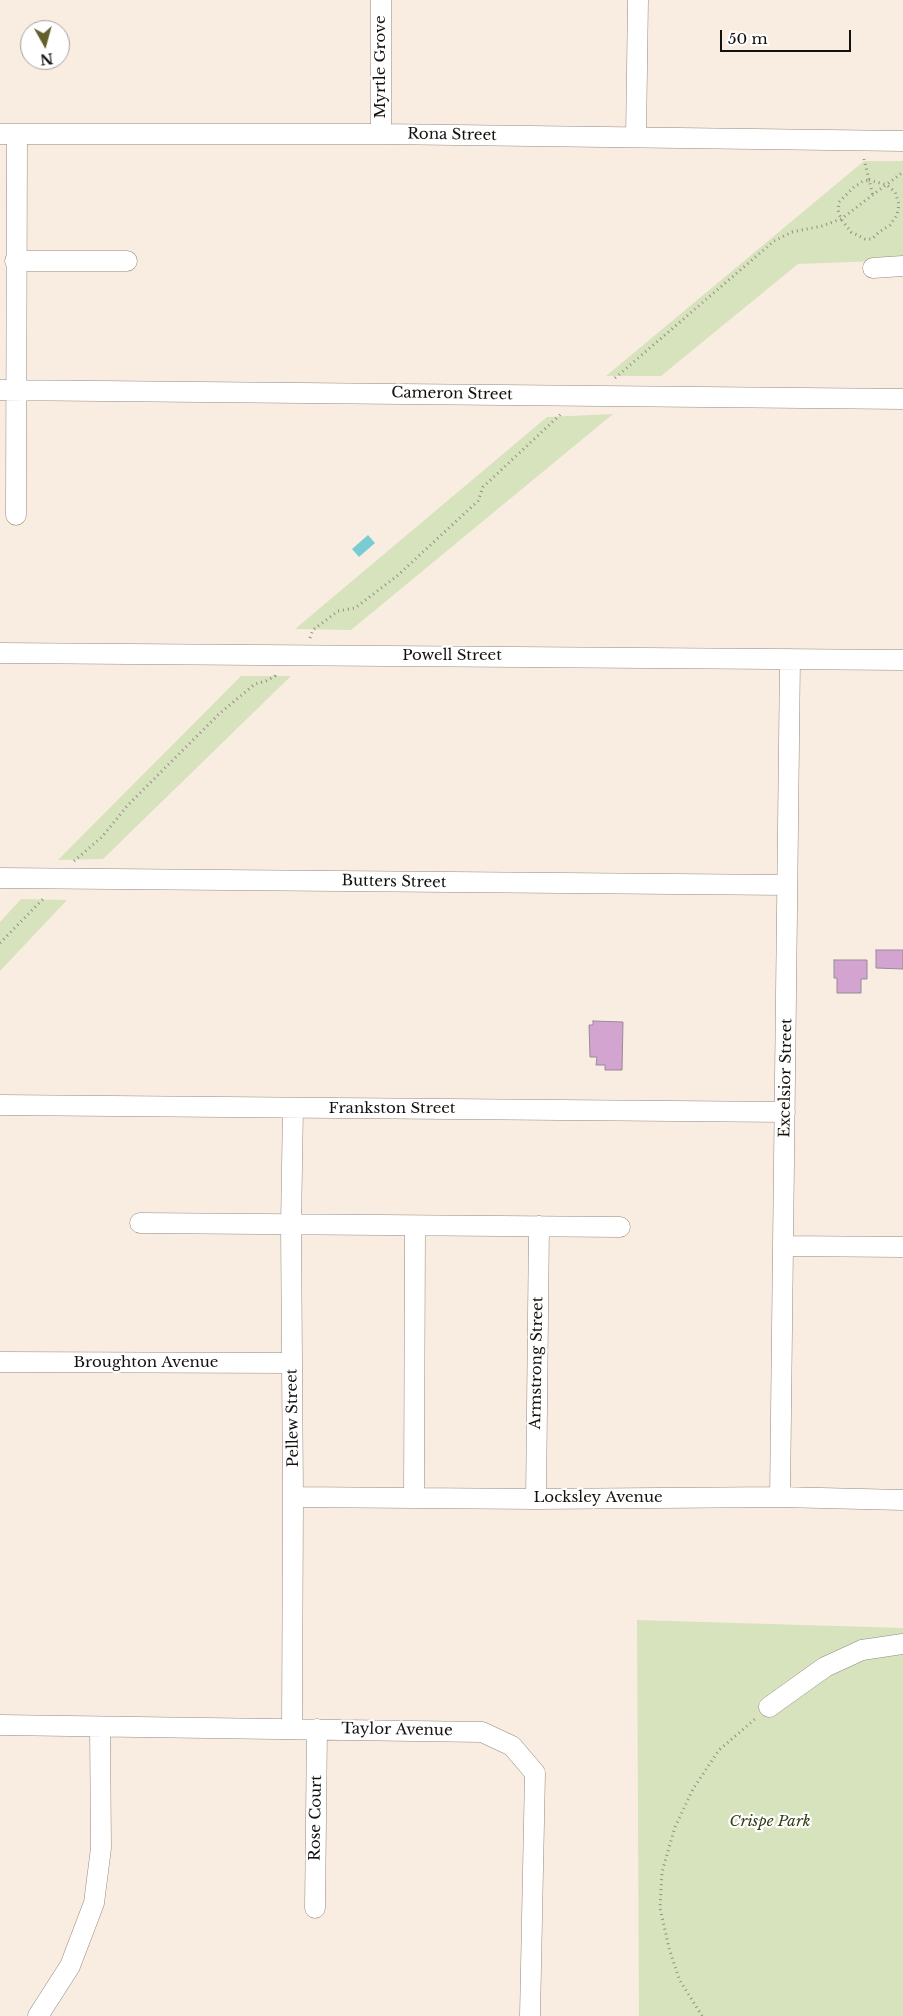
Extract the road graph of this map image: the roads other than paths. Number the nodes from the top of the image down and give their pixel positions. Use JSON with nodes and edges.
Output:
{"nodes":[{"id":1,"x":381,"y":0,"type":"edge"},
{"id":2,"x":638,"y":0,"type":"edge"},
{"id":3,"x":8,"y":134,"type":"edge"},
{"id":4,"x":381,"y":134,"type":"junction"},
{"id":5,"x":636,"y":137,"type":"junction"},
{"id":6,"x":903,"y":141,"type":"edge"},
{"id":7,"x":15,"y":261,"type":"junction"},
{"id":8,"x":128,"y":261,"type":"dead end"},
{"id":9,"x":903,"y":266,"type":"edge"},
{"id":10,"x":873,"y":268,"type":"dead end"},
{"id":11,"x":8,"y":390,"type":"edge"},
{"id":12,"x":903,"y":398,"type":"edge"},
{"id":13,"x":16,"y":515,"type":"dead end"},
{"id":14,"x":0,"y":653,"type":"edge"},
{"id":15,"x":790,"y":659,"type":"junction"},
{"id":16,"x":903,"y":660,"type":"edge"},
{"id":17,"x":0,"y":878,"type":"edge"},
{"id":18,"x":787,"y":885,"type":"junction"},
{"id":19,"x":0,"y":1105,"type":"edge"},
{"id":20,"x":293,"y":1108,"type":"junction"},
{"id":21,"x":785,"y":1112,"type":"junction"},
{"id":22,"x":140,"y":1223,"type":"dead end"},
{"id":23,"x":291,"y":1225,"type":"junction"},
{"id":24,"x":415,"y":1226,"type":"junction"},
{"id":25,"x":539,"y":1226,"type":"junction"},
{"id":26,"x":620,"y":1227,"type":"dead end"},
{"id":27,"x":784,"y":1246,"type":"junction"},
{"id":28,"x":903,"y":1247,"type":"edge"},
{"id":29,"x":0,"y":1362,"type":"edge"},
{"id":30,"x":292,"y":1363,"type":"junction"},
{"id":31,"x":293,"y":1497,"type":"junction"},
{"id":32,"x":780,"y":1497,"type":"junction"},
{"id":33,"x":414,"y":1498,"type":"junction"},
{"id":34,"x":536,"y":1499,"type":"junction"},
{"id":35,"x":903,"y":1500,"type":"edge"},
{"id":36,"x":903,"y":1644,"type":"edge"},
{"id":37,"x":769,"y":1706,"type":"road end"},
{"id":38,"x":0,"y":1725,"type":"edge"},
{"id":39,"x":100,"y":1727,"type":"junction"},
{"id":40,"x":292,"y":1729,"type":"junction"},
{"id":41,"x":317,"y":1729,"type":"junction"},
{"id":42,"x":315,"y":1908,"type":"dead end"},
{"id":43,"x":38,"y":2016,"type":"edge"},
{"id":44,"x":530,"y":2016,"type":"edge"}],
"edges":[{"from":1,"to":4,"type":"street","name":"Myrtle Grove"},
{"from":2,"to":5,"type":"street"},
{"from":3,"to":4,"type":"street","name":"Rona Street"},
{"from":3,"to":7,"type":"street"},
{"from":4,"to":5,"type":"street","name":"Rona Street"},
{"from":5,"to":6,"type":"street","name":"Rona Street"},
{"from":7,"to":8,"type":"street"},
{"from":7,"to":11,"type":"street"},
{"from":9,"to":10,"type":"street"},
{"from":11,"to":12,"type":"street","name":"Cameron Street"},
{"from":11,"to":13,"type":"street"},
{"from":14,"to":15,"type":"street","name":"Powell Street"},
{"from":15,"to":16,"type":"street","name":"Powell Street"},
{"from":15,"to":18,"type":"street","name":"Excelsior Street"},
{"from":17,"to":18,"type":"street","name":"Butters Street"},
{"from":18,"to":21,"type":"street","name":"Excelsior Street"},
{"from":19,"to":20,"type":"street","name":"Frankston Street"},
{"from":20,"to":21,"type":"street","name":"Frankston Street"},
{"from":20,"to":23,"type":"street","name":"Pellew Street"},
{"from":21,"to":27,"type":"street","name":"Excelsior Street"},
{"from":22,"to":23,"type":"street"},
{"from":23,"to":24,"type":"street"},
{"from":23,"to":30,"type":"street","name":"Pellew Street"},
{"from":24,"to":25,"type":"street"},
{"from":24,"to":33,"type":"street"},
{"from":25,"to":26,"type":"street"},
{"from":25,"to":34,"type":"street","name":"Armstrong Street"},
{"from":27,"to":28,"type":"street"},
{"from":27,"to":32,"type":"street","name":"Excelsior Street"},
{"from":29,"to":30,"type":"street","name":"Broughton Avenue"},
{"from":30,"to":31,"type":"street","name":"Pellew Street"},
{"from":31,"to":33,"type":"street","name":"Locksley Avenue"},
{"from":31,"to":40,"type":"street","name":"Pellew Street"},
{"from":32,"to":34,"type":"street","name":"Locksley Avenue"},
{"from":32,"to":35,"type":"street","name":"Locksley Avenue"},
{"from":33,"to":34,"type":"street","name":"Locksley Avenue"},
{"from":36,"to":37,"type":"street"},
{"from":38,"to":39,"type":"street","name":"Taylor Avenue"},
{"from":39,"to":40,"type":"street","name":"Taylor Avenue"},
{"from":39,"to":43,"type":"street"},
{"from":40,"to":41,"type":"street","name":"Taylor Avenue"},
{"from":41,"to":42,"type":"street","name":"Rose Court"},
{"from":41,"to":44,"type":"street","name":"Taylor Avenue"}]}
